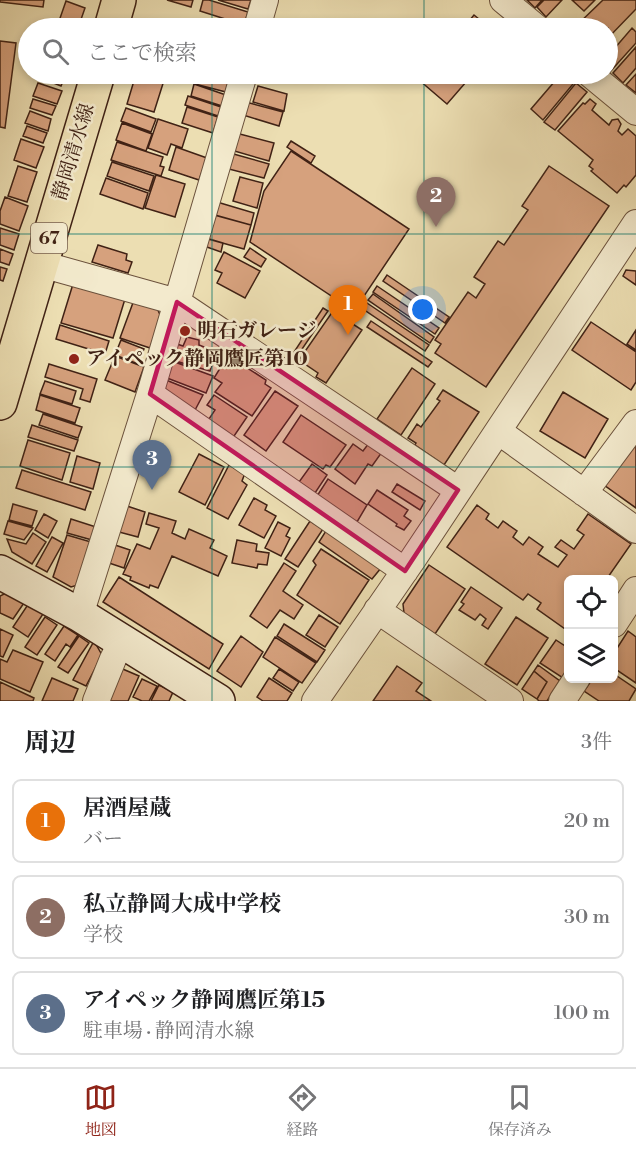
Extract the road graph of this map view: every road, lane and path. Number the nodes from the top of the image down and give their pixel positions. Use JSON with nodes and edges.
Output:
{"nodes":[{"id":1,"x":119,"y":0,"type":"edge"},
{"id":2,"x":265,"y":0,"type":"edge"},
{"id":3,"x":503,"y":0,"type":"edge"},
{"id":4,"x":114,"y":18,"type":"edge"},
{"id":5,"x":260,"y":18,"type":"edge"},
{"id":6,"x":525,"y":18,"type":"edge"},
{"id":7,"x":95,"y":84,"type":"edge"},
{"id":8,"x":236,"y":84,"type":"edge"},
{"id":9,"x":602,"y":84,"type":"edge"},
{"id":10,"x":636,"y":112,"type":"edge"},
{"id":11,"x":636,"y":223,"type":"edge"},
{"id":12,"x":627,"y":254,"type":"edge"},
{"id":13,"x":41,"y":264,"type":"junction"},
{"id":14,"x":177,"y":302,"type":"junction"},
{"id":15,"x":150,"y":394,"type":"junction"},
{"id":16,"x":0,"y":403,"type":"edge"},
{"id":17,"x":636,"y":423,"type":"edge"},
{"id":18,"x":498,"y":431,"type":"junction"},
{"id":19,"x":458,"y":490,"type":"junction"},
{"id":20,"x":584,"y":493,"type":"junction"},
{"id":21,"x":636,"y":530,"type":"edge"},
{"id":22,"x":405,"y":571,"type":"junction"},
{"id":23,"x":0,"y":572,"type":"edge"},
{"id":24,"x":636,"y":590,"type":"edge"},
{"id":25,"x":377,"y":610,"type":"junction"},
{"id":26,"x":80,"y":615,"type":"junction"},
{"id":27,"x":618,"y":618,"type":"edge"},
{"id":28,"x":122,"y":641,"type":"junction"},
{"id":29,"x":574,"y":683,"type":"edge"},
{"id":30,"x":96,"y":701,"type":"edge"},
{"id":31,"x":218,"y":701,"type":"edge"},
{"id":32,"x":315,"y":701,"type":"edge"},
{"id":33,"x":510,"y":701,"type":"edge"},
{"id":34,"x":562,"y":701,"type":"edge"}],
"edges":[{"from":1,"to":4,"type":"main road"},
{"from":2,"to":5,"type":"street"},
{"from":3,"to":6,"type":"street"},
{"from":7,"to":13,"type":"main road","name":"静岡清水線","number":"67"},
{"from":8,"to":14,"type":"street"},
{"from":9,"to":10,"type":"street"},
{"from":11,"to":12,"type":"street"},
{"from":12,"to":18,"type":"street"},
{"from":13,"to":14,"type":"street"},
{"from":13,"to":16,"type":"main road","name":"静岡清水線","number":"67"},
{"from":14,"to":15,"type":"street"},
{"from":14,"to":19,"type":"street"},
{"from":15,"to":22,"type":"street"},
{"from":15,"to":26,"type":"street"},
{"from":17,"to":20,"type":"street"},
{"from":18,"to":19,"type":"street"},
{"from":18,"to":20,"type":"street"},
{"from":19,"to":22,"type":"street"},
{"from":20,"to":21,"type":"street"},
{"from":22,"to":25,"type":"street"},
{"from":23,"to":26,"type":"street"},
{"from":24,"to":27,"type":"street"},
{"from":25,"to":32,"type":"street"},
{"from":25,"to":33,"type":"street"},
{"from":26,"to":28,"type":"street"},
{"from":28,"to":30,"type":"street"},
{"from":28,"to":31,"type":"street"},
{"from":29,"to":34,"type":"street"}]}
